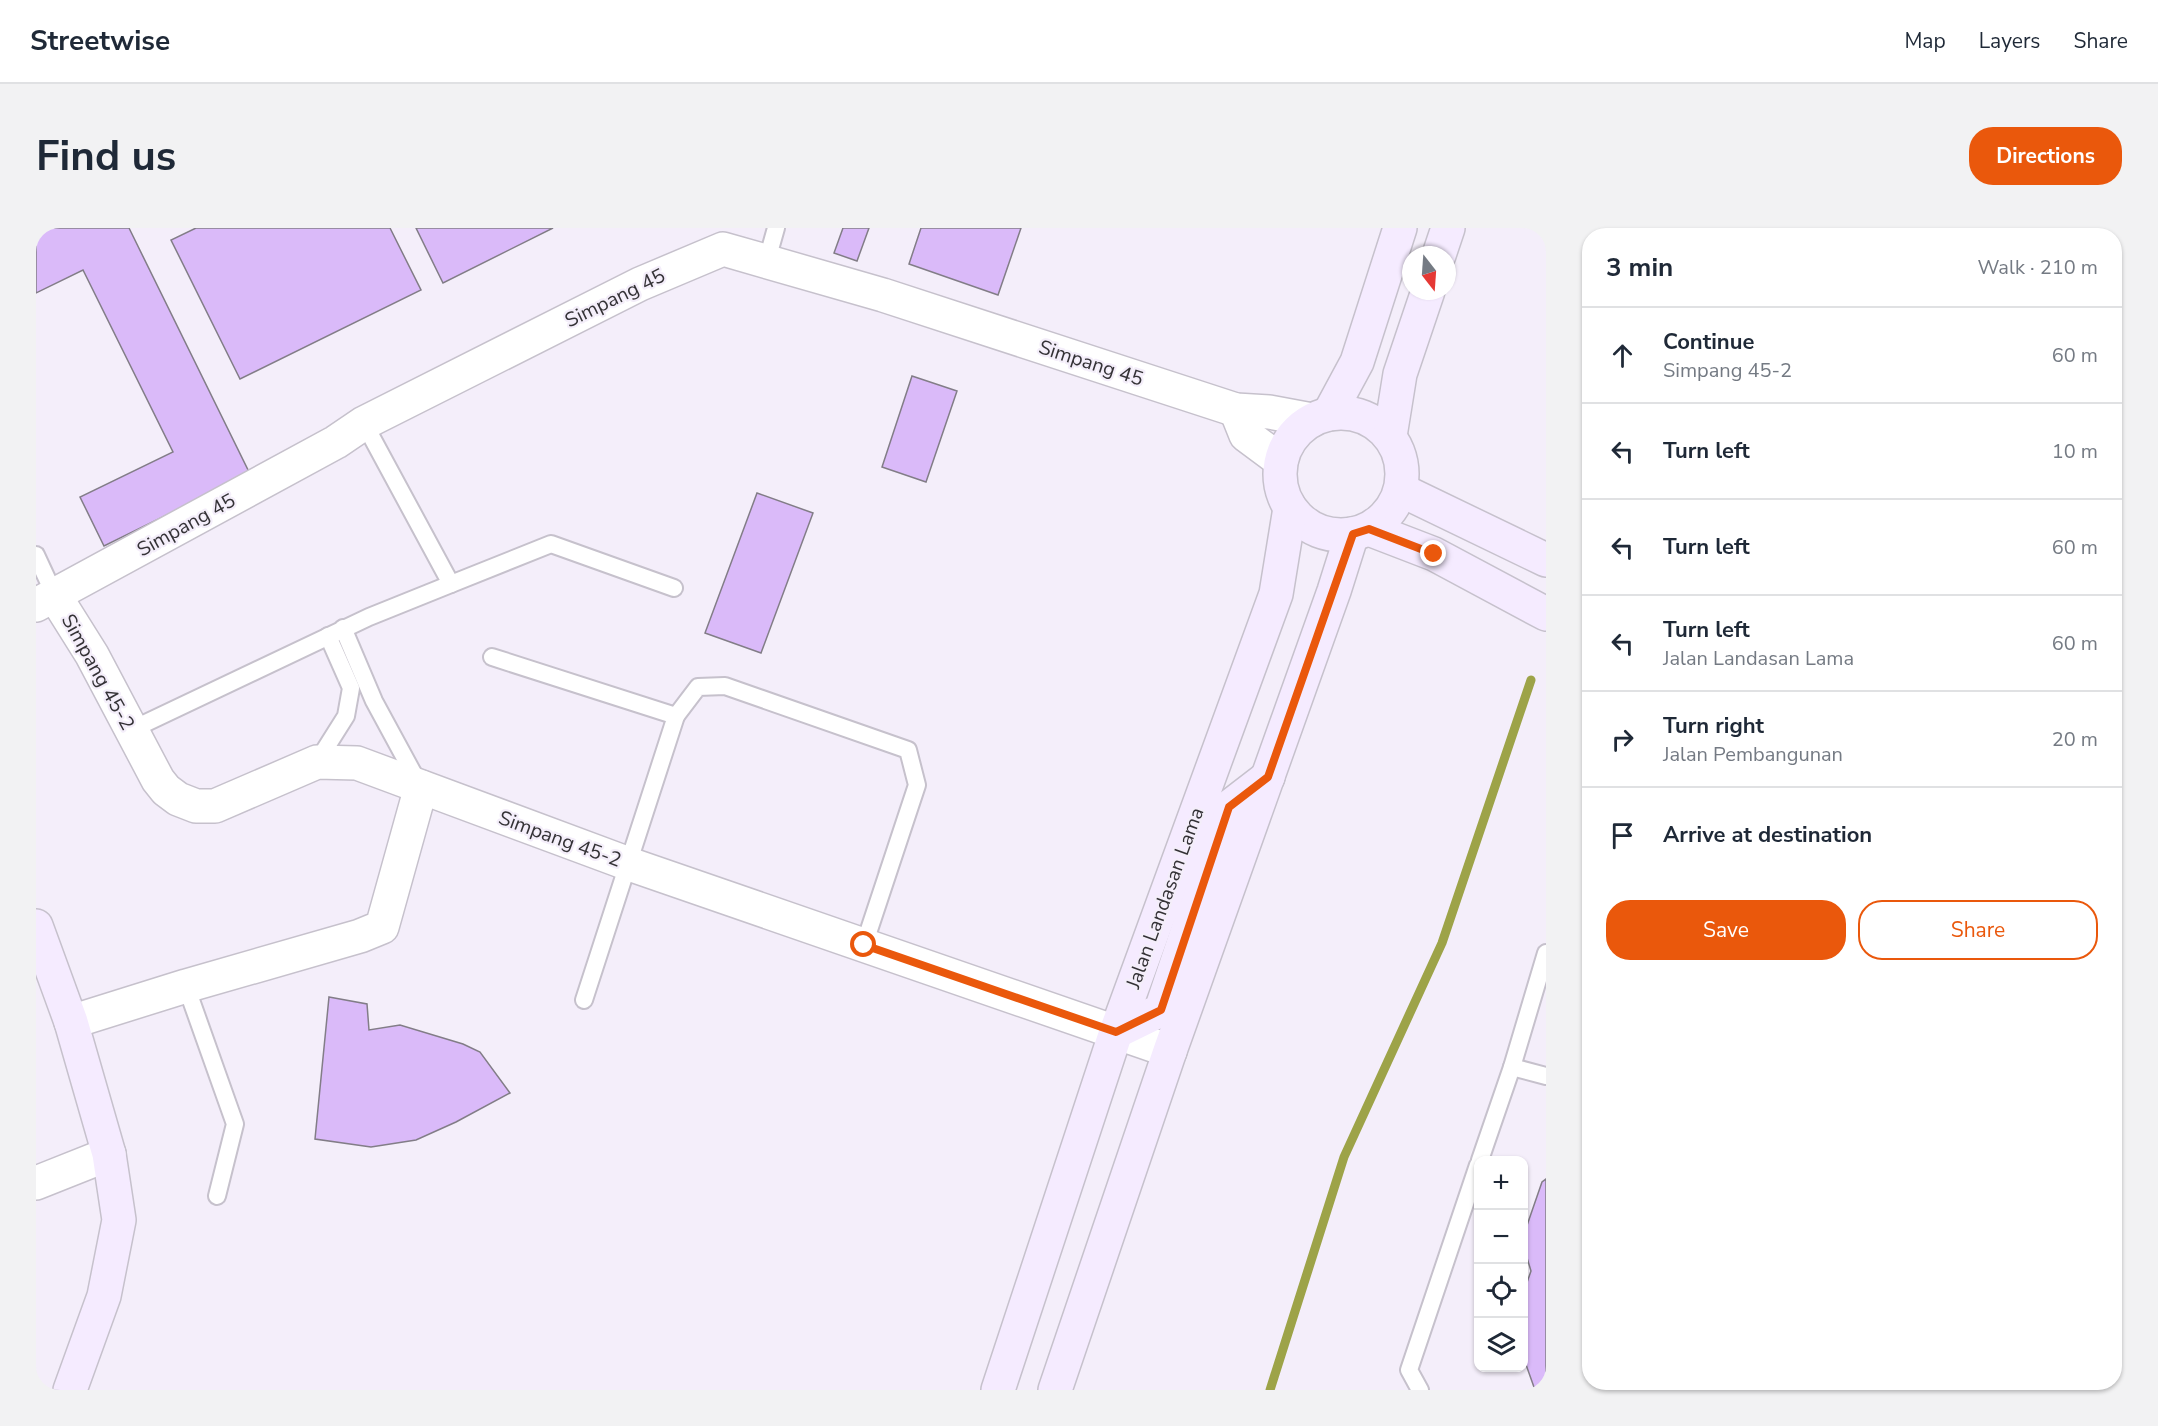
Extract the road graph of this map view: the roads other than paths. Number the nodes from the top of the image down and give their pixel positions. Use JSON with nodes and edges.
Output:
{"nodes":[{"id":1,"x":776,"y":228,"type":"edge"},
{"id":2,"x":1400,"y":228,"type":"edge"},
{"id":3,"x":1448,"y":228,"type":"edge"},
{"id":4,"x":1442,"y":246,"type":"edge"},
{"id":5,"x":767,"y":260,"type":"junction"},
{"id":6,"x":1425,"y":300,"type":"edge"},
{"id":7,"x":1236,"y":410,"type":"junction"},
{"id":8,"x":1321,"y":417,"type":"junction"},
{"id":9,"x":364,"y":423,"type":"junction"},
{"id":10,"x":1390,"y":436,"type":"junction"},
{"id":11,"x":1281,"y":461,"type":"junction"},
{"id":12,"x":1401,"y":490,"type":"junction"},
{"id":13,"x":1290,"y":508,"type":"junction"},
{"id":14,"x":1361,"y":532,"type":"junction"},
{"id":15,"x":36,"y":555,"type":"edge"},
{"id":16,"x":1546,"y":560,"type":"edge"},
{"id":17,"x":451,"y":584,"type":"junction"},
{"id":18,"x":674,"y":588,"type":"dead end"},
{"id":19,"x":45,"y":601,"type":"edge"},
{"id":20,"x":1546,"y":614,"type":"edge"},
{"id":21,"x":344,"y":628,"type":"junction"},
{"id":22,"x":328,"y":636,"type":"junction"},
{"id":23,"x":492,"y":657,"type":"dead end"},
{"id":24,"x":676,"y":717,"type":"junction"},
{"id":25,"x":131,"y":730,"type":"junction"},
{"id":26,"x":317,"y":762,"type":"junction"},
{"id":27,"x":1268,"y":777,"type":"junction"},
{"id":28,"x":421,"y":787,"type":"junction"},
{"id":29,"x":628,"y":864,"type":"junction"},
{"id":30,"x":36,"y":926,"type":"edge"},
{"id":31,"x":864,"y":945,"type":"junction"},
{"id":32,"x":1546,"y":953,"type":"edge"},
{"id":33,"x":186,"y":986,"type":"junction"},
{"id":34,"x":584,"y":1000,"type":"dead end"},
{"id":35,"x":71,"y":1022,"type":"junction"},
{"id":36,"x":1116,"y":1032,"type":"junction"},
{"id":37,"x":1170,"y":1052,"type":"junction"},
{"id":38,"x":1512,"y":1067,"type":"junction"},
{"id":39,"x":1546,"y":1076,"type":"edge"},
{"id":40,"x":109,"y":1154,"type":"junction"},
{"id":41,"x":1482,"y":1156,"type":"edge"},
{"id":42,"x":1474,"y":1180,"type":"edge"},
{"id":43,"x":36,"y":1183,"type":"edge"},
{"id":44,"x":217,"y":1196,"type":"dead end"},
{"id":45,"x":70,"y":1390,"type":"edge"},
{"id":46,"x":998,"y":1390,"type":"edge"},
{"id":47,"x":1055,"y":1390,"type":"edge"},
{"id":48,"x":1419,"y":1390,"type":"edge"}],
"edges":[{"from":1,"to":5,"type":"lane"},
{"from":2,"to":8,"type":"main road"},
{"from":3,"to":4,"type":"main road"},
{"from":5,"to":7,"type":"street","name":"Simpang 45"},
{"from":5,"to":9,"type":"street","name":"Simpang 45"},
{"from":6,"to":10,"type":"main road"},
{"from":7,"to":8,"type":"street","name":"Simpang 45"},
{"from":7,"to":11,"type":"street"},
{"from":8,"to":10,"type":"main road"},
{"from":8,"to":11,"type":"main road"},
{"from":9,"to":17,"type":"lane"},
{"from":9,"to":19,"type":"street","name":"Simpang 45"},
{"from":10,"to":12,"type":"main road"},
{"from":11,"to":13,"type":"main road"},
{"from":12,"to":14,"type":"main road"},
{"from":12,"to":16,"type":"main road"},
{"from":13,"to":14,"type":"main road"},
{"from":13,"to":36,"type":"main road","name":"Jalan Landasan Lama"},
{"from":14,"to":20,"type":"main road"},
{"from":14,"to":27,"type":"main road"},
{"from":15,"to":19,"type":"lane"},
{"from":17,"to":18,"type":"lane"},
{"from":17,"to":21,"type":"lane"},
{"from":19,"to":25,"type":"street","name":"Simpang 45-2"},
{"from":21,"to":22,"type":"lane"},
{"from":21,"to":28,"type":"lane"},
{"from":22,"to":25,"type":"lane"},
{"from":22,"to":26,"type":"lane"},
{"from":23,"to":24,"type":"lane"},
{"from":24,"to":29,"type":"lane"},
{"from":24,"to":31,"type":"lane"},
{"from":25,"to":26,"type":"street","name":"Simpang 45-2"},
{"from":26,"to":28,"type":"street","name":"Simpang 45-2"},
{"from":27,"to":36,"type":"main road"},
{"from":27,"to":37,"type":"main road"},
{"from":28,"to":29,"type":"street","name":"Simpang 45-2"},
{"from":28,"to":33,"type":"street"},
{"from":29,"to":31,"type":"street","name":"Simpang 45-2"},
{"from":29,"to":34,"type":"lane"},
{"from":30,"to":35,"type":"main road"},
{"from":31,"to":36,"type":"street","name":"Simpang 45-2"},
{"from":32,"to":38,"type":"lane"},
{"from":33,"to":35,"type":"street"},
{"from":33,"to":44,"type":"lane"},
{"from":35,"to":40,"type":"main road"},
{"from":36,"to":37,"type":"street","name":"Simpang 45-2"},
{"from":36,"to":46,"type":"main road","name":"Jalan Landasan Lama"},
{"from":37,"to":47,"type":"main road"},
{"from":38,"to":39,"type":"lane"},
{"from":38,"to":41,"type":"lane"},
{"from":40,"to":43,"type":"street"},
{"from":40,"to":45,"type":"main road"},
{"from":42,"to":48,"type":"lane"}]}
